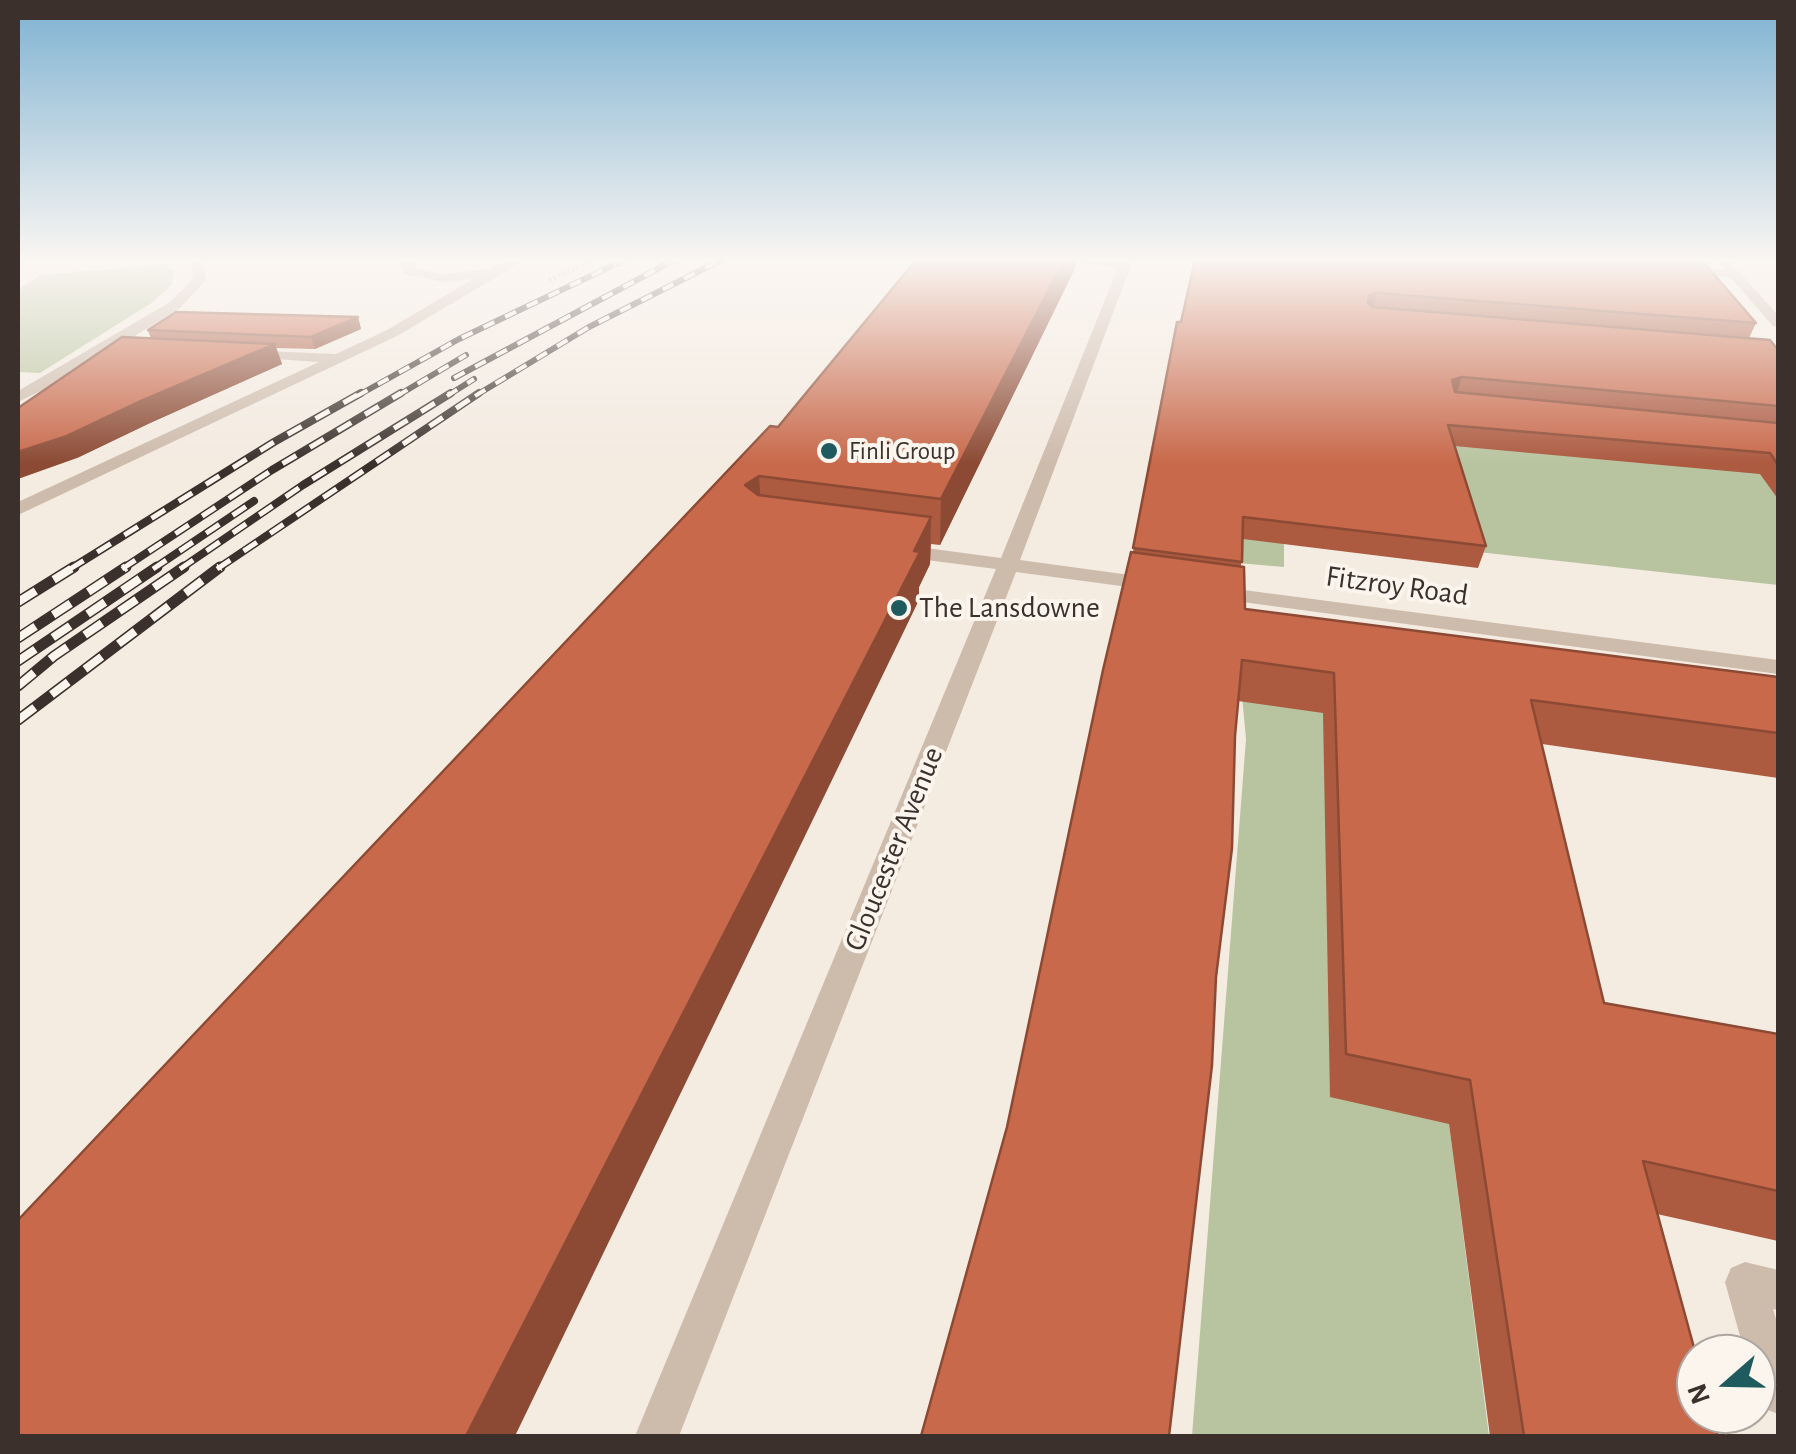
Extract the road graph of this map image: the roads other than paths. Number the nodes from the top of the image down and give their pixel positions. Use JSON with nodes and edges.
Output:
{"nodes":[{"id":1,"x":138,"y":328,"type":"edge"},
{"id":2,"x":399,"y":328,"type":"edge"},
{"id":3,"x":1101,"y":328,"type":"edge"},
{"id":4,"x":106,"y":349,"type":"junction"},
{"id":5,"x":142,"y":350,"type":"edge"},
{"id":6,"x":235,"y":353,"type":"edge"},
{"id":7,"x":340,"y":358,"type":"junction"},
{"id":8,"x":18,"y":396,"type":"edge"},
{"id":9,"x":18,"y":508,"type":"edge"},
{"id":10,"x":874,"y":547,"type":"edge"},
{"id":11,"x":1008,"y":565,"type":"junction"},
{"id":12,"x":1778,"y":666,"type":"edge"},
{"id":13,"x":1778,"y":1290,"type":"edge"},
{"id":14,"x":1778,"y":1393,"type":"edge"},
{"id":15,"x":656,"y":1436,"type":"edge"}],
"edges":[{"from":1,"to":4,"type":"street"},
{"from":2,"to":7,"type":"street"},
{"from":3,"to":11,"type":"street","name":"Gloucester Avenue"},
{"from":4,"to":5,"type":"street"},
{"from":4,"to":8,"type":"street"},
{"from":6,"to":7,"type":"street"},
{"from":7,"to":9,"type":"street"},
{"from":10,"to":11,"type":"street","name":"Fitzroy Road"},
{"from":11,"to":12,"type":"street","name":"Fitzroy Road"},
{"from":11,"to":15,"type":"street","name":"Gloucester Avenue"},
{"from":13,"to":14,"type":"street"}]}
